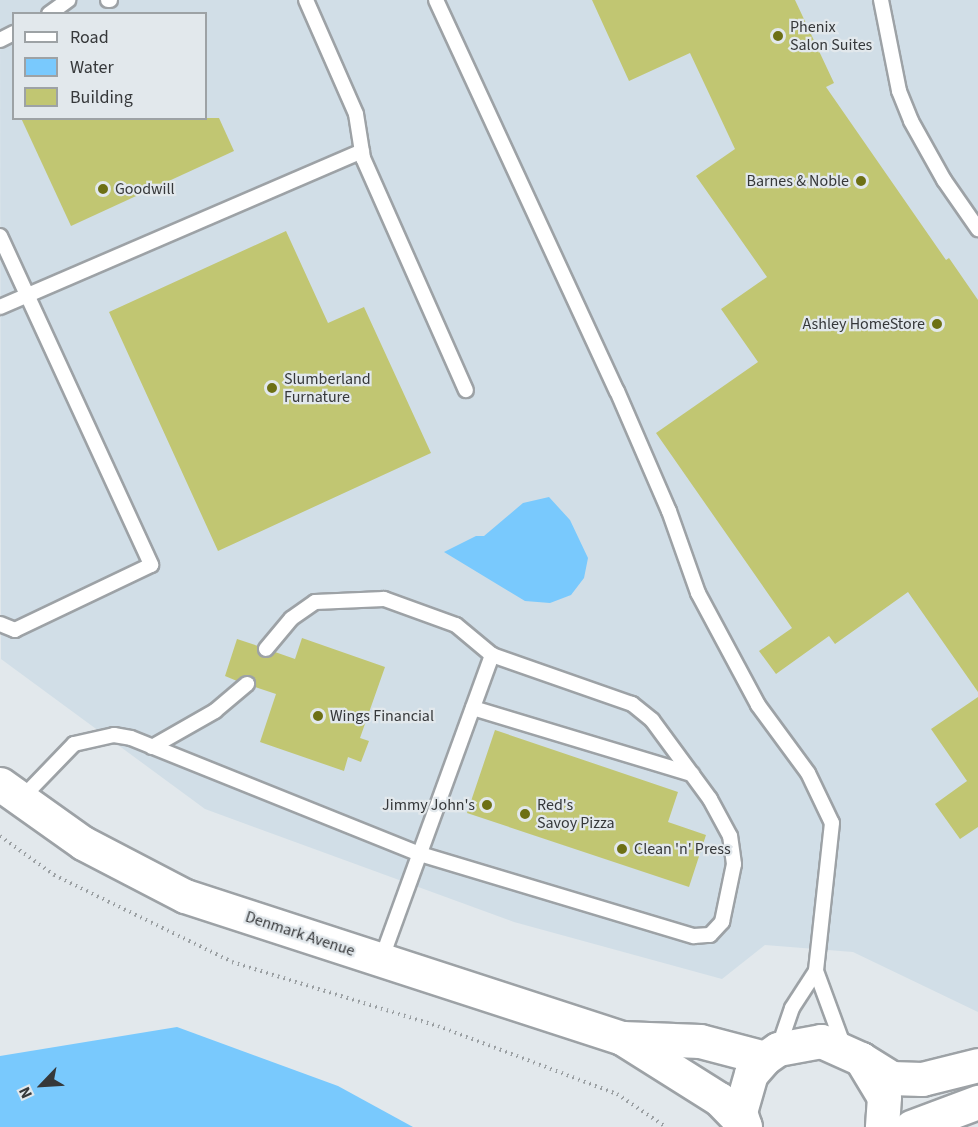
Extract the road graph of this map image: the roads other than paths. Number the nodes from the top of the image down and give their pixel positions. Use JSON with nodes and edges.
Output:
{"nodes":[{"id":1,"x":68,"y":0,"type":"edge"},
{"id":2,"x":306,"y":0,"type":"edge"},
{"id":3,"x":436,"y":0,"type":"edge"},
{"id":4,"x":881,"y":0,"type":"edge"},
{"id":5,"x":52,"y":12,"type":"edge"},
{"id":6,"x":362,"y":151,"type":"junction"},
{"id":7,"x":978,"y":230,"type":"edge"},
{"id":8,"x":0,"y":236,"type":"edge"},
{"id":9,"x":27,"y":295,"type":"junction"},
{"id":10,"x":0,"y":307,"type":"edge"},
{"id":11,"x":466,"y":390,"type":"dead end"},
{"id":12,"x":0,"y":624,"type":"edge"},
{"id":13,"x":266,"y":649,"type":"dead end"},
{"id":14,"x":492,"y":655,"type":"junction"},
{"id":15,"x":247,"y":684,"type":"dead end"},
{"id":16,"x":473,"y":708,"type":"junction"},
{"id":17,"x":152,"y":747,"type":"junction"},
{"id":18,"x":692,"y":774,"type":"junction"},
{"id":19,"x":10,"y":792,"type":"edge"},
{"id":20,"x":420,"y":854,"type":"junction"},
{"id":21,"x":381,"y":960,"type":"junction"},
{"id":22,"x":816,"y":970,"type":"junction"},
{"id":23,"x":622,"y":1038,"type":"junction"},
{"id":24,"x":771,"y":1054,"type":"junction"},
{"id":25,"x":854,"y":1055,"type":"junction"},
{"id":26,"x":978,"y":1065,"type":"edge"},
{"id":27,"x":978,"y":1102,"type":"edge"},
{"id":28,"x":745,"y":1126,"type":"edge"},
{"id":29,"x":882,"y":1127,"type":"edge"},
{"id":30,"x":910,"y":1127,"type":"edge"}],
"edges":[{"from":1,"to":5,"type":"lane"},
{"from":2,"to":6,"type":"lane"},
{"from":3,"to":22,"type":"lane"},
{"from":4,"to":7,"type":"lane"},
{"from":6,"to":9,"type":"lane"},
{"from":6,"to":11,"type":"lane"},
{"from":8,"to":9,"type":"lane"},
{"from":9,"to":10,"type":"lane"},
{"from":9,"to":12,"type":"lane"},
{"from":13,"to":14,"type":"lane"},
{"from":14,"to":16,"type":"lane"},
{"from":14,"to":18,"type":"lane"},
{"from":15,"to":17,"type":"lane"},
{"from":16,"to":18,"type":"lane"},
{"from":16,"to":20,"type":"lane"},
{"from":17,"to":19,"type":"lane"},
{"from":17,"to":20,"type":"lane"},
{"from":18,"to":20,"type":"lane"},
{"from":19,"to":21,"type":"street","name":"Denmark Avenue"},
{"from":20,"to":21,"type":"lane"},
{"from":21,"to":23,"type":"street","name":"Denmark Avenue"},
{"from":22,"to":24,"type":"lane"},
{"from":22,"to":25,"type":"lane"},
{"from":23,"to":24,"type":"street","name":"Denmark Avenue"},
{"from":23,"to":28,"type":"street","name":"Denmark Avenue"},
{"from":24,"to":25,"type":"street"},
{"from":24,"to":28,"type":"street"},
{"from":25,"to":26,"type":"street"},
{"from":25,"to":29,"type":"street"},
{"from":27,"to":30,"type":"street"}]}
